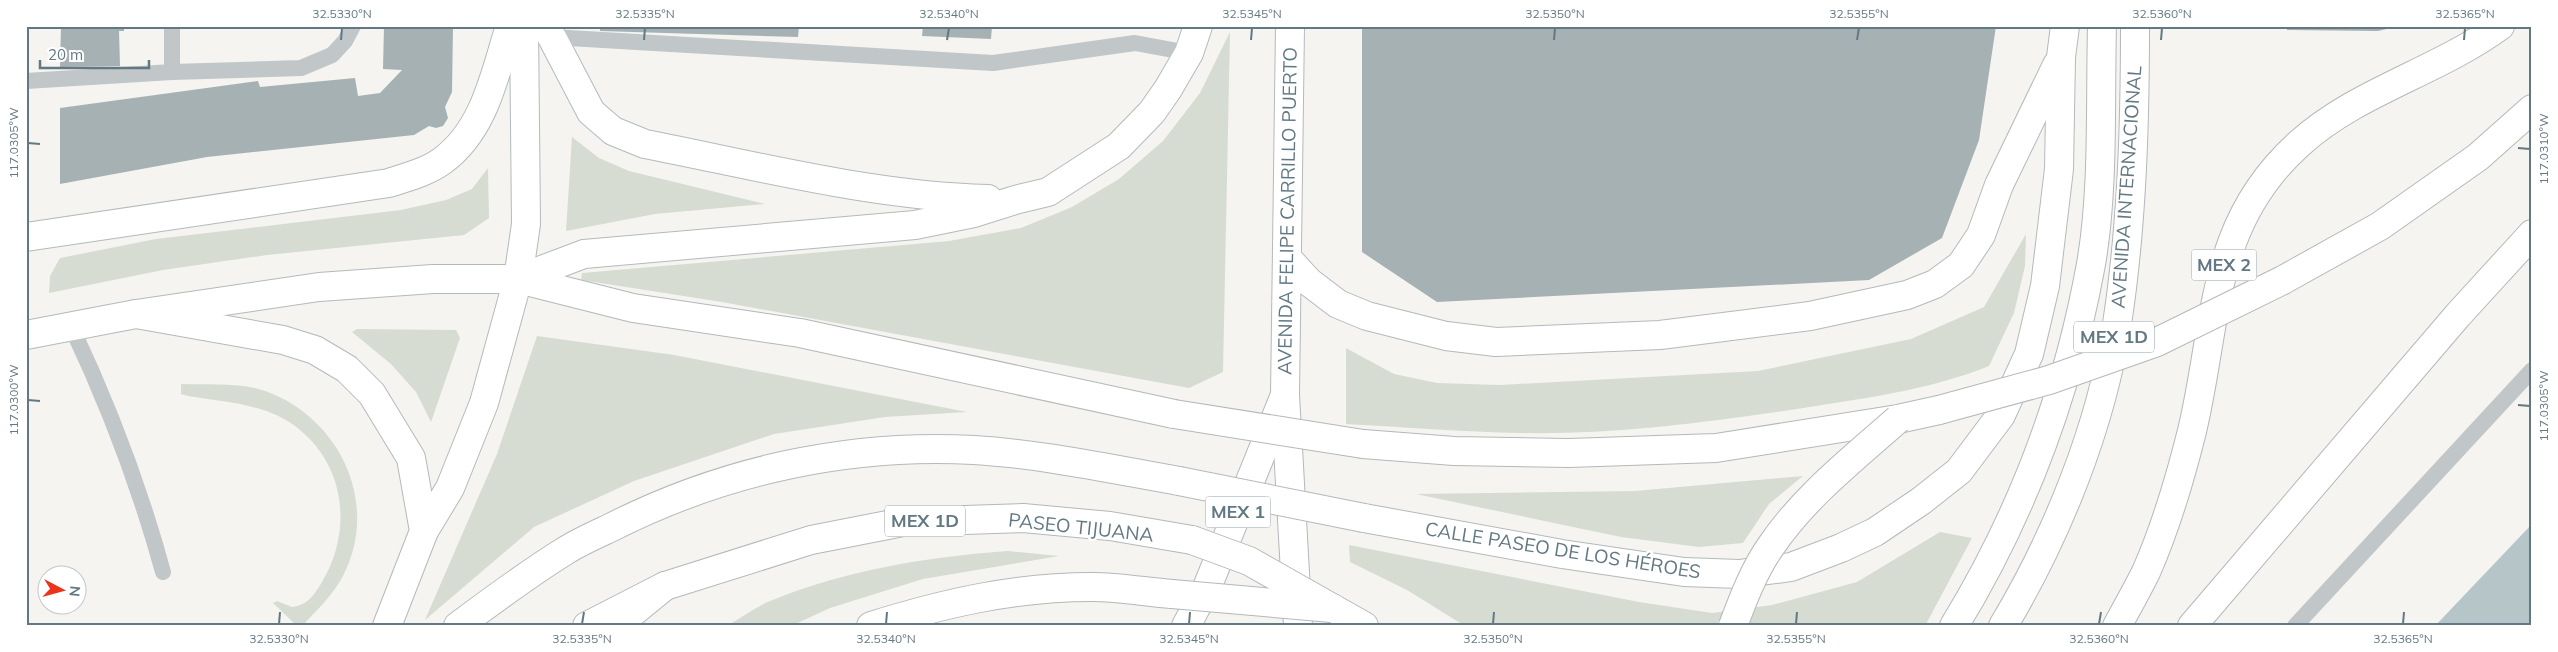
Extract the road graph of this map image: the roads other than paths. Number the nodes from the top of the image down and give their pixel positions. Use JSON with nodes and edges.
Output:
{"nodes":[{"id":1,"x":172,"y":26,"type":"edge"},
{"id":2,"x":353,"y":26,"type":"edge"},
{"id":3,"x":510,"y":26,"type":"edge"},
{"id":4,"x":524,"y":26,"type":"edge"},
{"id":5,"x":1198,"y":26,"type":"edge"},
{"id":6,"x":1290,"y":26,"type":"edge"},
{"id":7,"x":2065,"y":26,"type":"edge"},
{"id":8,"x":2102,"y":26,"type":"edge"},
{"id":9,"x":2135,"y":26,"type":"edge"},
{"id":10,"x":2500,"y":26,"type":"edge"},
{"id":11,"x":549,"y":32,"type":"edge"},
{"id":12,"x":1189,"y":53,"type":"junction"},
{"id":13,"x":2061,"y":57,"type":"junction"},
{"id":14,"x":172,"y":72,"type":"junction"},
{"id":15,"x":26,"y":81,"type":"edge"},
{"id":16,"x":2532,"y":109,"type":"edge"},
{"id":17,"x":1015,"y":200,"type":"junction"},
{"id":18,"x":2532,"y":234,"type":"edge"},
{"id":19,"x":26,"y":237,"type":"edge"},
{"id":20,"x":1288,"y":259,"type":"junction"},
{"id":21,"x":518,"y":279,"type":"junction"},
{"id":22,"x":136,"y":314,"type":"junction"},
{"id":23,"x":71,"y":326,"type":"junction"},
{"id":24,"x":26,"y":335,"type":"edge"},
{"id":25,"x":2532,"y":370,"type":"edge"},
{"id":26,"x":1285,"y":395,"type":"junction"},
{"id":27,"x":1898,"y":419,"type":"junction"},
{"id":28,"x":424,"y":531,"type":"junction"},
{"id":29,"x":163,"y":572,"type":"dead end"},
{"id":30,"x":665,"y":586,"type":"junction"},
{"id":31,"x":1332,"y":608,"type":"junction"},
{"id":32,"x":387,"y":626,"type":"edge"},
{"id":33,"x":458,"y":626,"type":"edge"},
{"id":34,"x":586,"y":626,"type":"edge"},
{"id":35,"x":616,"y":626,"type":"edge"},
{"id":36,"x":871,"y":626,"type":"edge"},
{"id":37,"x":1186,"y":626,"type":"edge"},
{"id":38,"x":1298,"y":626,"type":"edge"},
{"id":39,"x":1364,"y":626,"type":"edge"},
{"id":40,"x":1733,"y":626,"type":"edge"},
{"id":41,"x":1954,"y":626,"type":"edge"},
{"id":42,"x":2003,"y":626,"type":"edge"},
{"id":43,"x":2117,"y":626,"type":"edge"},
{"id":44,"x":2192,"y":626,"type":"edge"},
{"id":45,"x":2296,"y":626,"type":"edge"}],
"edges":[{"from":1,"to":14,"type":"lane"},
{"from":2,"to":14,"type":"lane"},
{"from":3,"to":19,"type":"main road"},
{"from":4,"to":21,"type":"main road"},
{"from":5,"to":12,"type":"main road"},
{"from":6,"to":20,"type":"main road","name":"AVENIDA FELIPE CARRILLO PUERTO"},
{"from":7,"to":13,"type":"main road"},
{"from":8,"to":41,"type":"main road"},
{"from":9,"to":42,"type":"main road","name":"AVENIDA INTERNACIONAL","number":"MEX 1D"},
{"from":10,"to":43,"type":"main road","number":"MEX 2"},
{"from":11,"to":12,"type":"lane"},
{"from":11,"to":17,"type":"main road"},
{"from":12,"to":17,"type":"main road"},
{"from":13,"to":20,"type":"main road"},
{"from":13,"to":33,"type":"main road","name":"CALLE PASEO DE LOS HÉROES","bridge":true},
{"from":14,"to":15,"type":"lane"},
{"from":16,"to":27,"type":"main road","bridge":true},
{"from":17,"to":21,"type":"main road"},
{"from":18,"to":44,"type":"main road"},
{"from":20,"to":26,"type":"main road","name":"AVENIDA FELIPE CARRILLO PUERTO"},
{"from":21,"to":22,"type":"main road"},
{"from":21,"to":27,"type":"main road","bridge":true},
{"from":21,"to":28,"type":"main road"},
{"from":22,"to":23,"type":"main road"},
{"from":22,"to":28,"type":"main road"},
{"from":23,"to":24,"type":"main road"},
{"from":23,"to":29,"type":"lane"},
{"from":25,"to":45,"type":"lane"},
{"from":26,"to":37,"type":"main road","number":"MEX 1"},
{"from":26,"to":38,"type":"main road","name":"AVENIDA FELIPE CARRILLO PUERTO"},
{"from":27,"to":40,"type":"main road","bridge":true},
{"from":28,"to":32,"type":"main road"},
{"from":30,"to":31,"type":"main road","name":"PASEO TIJUANA","number":"MEX 1D","bridge":true},
{"from":30,"to":34,"type":"main road"},
{"from":30,"to":35,"type":"main road","number":"MEX 1D"},
{"from":31,"to":36,"type":"main road","bridge":true},
{"from":31,"to":39,"type":"main road","name":"PASEO TIJUANA","number":"MEX 1D"}]}
